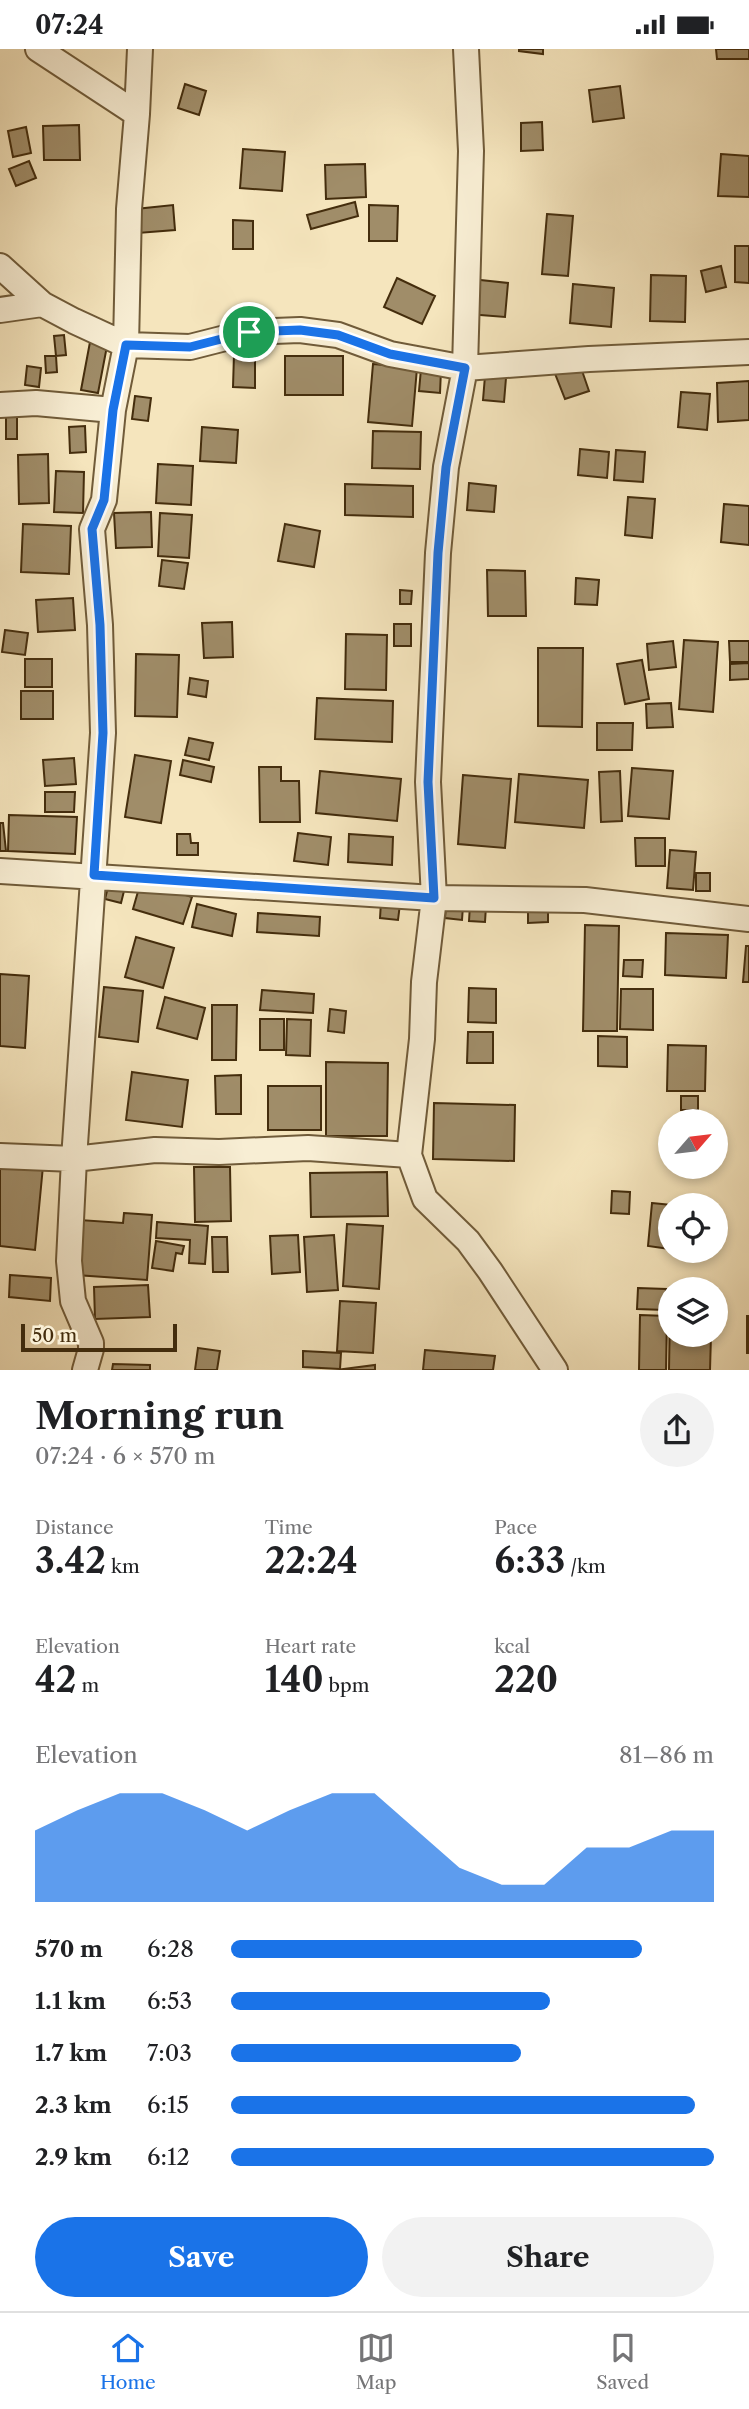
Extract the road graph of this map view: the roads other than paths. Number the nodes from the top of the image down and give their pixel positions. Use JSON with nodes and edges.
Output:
{"nodes":[{"id":1,"x":140,"y":49,"type":"edge"},
{"id":2,"x":466,"y":49,"type":"edge"},
{"id":3,"x":41,"y":50,"type":"edge"},
{"id":4,"x":137,"y":114,"type":"junction"},
{"id":5,"x":0,"y":266,"type":"edge"},
{"id":6,"x":43,"y":304,"type":"junction"},
{"id":7,"x":0,"y":310,"type":"edge"},
{"id":8,"x":126,"y":345,"type":"junction"},
{"id":9,"x":749,"y":352,"type":"edge"},
{"id":10,"x":465,"y":368,"type":"junction"},
{"id":11,"x":0,"y":405,"type":"edge"},
{"id":12,"x":113,"y":410,"type":"junction"},
{"id":13,"x":0,"y":871,"type":"edge"},
{"id":14,"x":94,"y":875,"type":"junction"},
{"id":15,"x":434,"y":898,"type":"junction"},
{"id":16,"x":748,"y":914,"type":"edge"},
{"id":17,"x":0,"y":1156,"type":"edge"},
{"id":18,"x":409,"y":1156,"type":"junction"},
{"id":19,"x":74,"y":1159,"type":"junction"},
{"id":20,"x":85,"y":1370,"type":"edge"},
{"id":21,"x":555,"y":1370,"type":"edge"}],
"edges":[{"from":1,"to":4,"type":"street"},
{"from":2,"to":10,"type":"street"},
{"from":3,"to":4,"type":"street"},
{"from":4,"to":8,"type":"street"},
{"from":5,"to":6,"type":"street"},
{"from":6,"to":7,"type":"street"},
{"from":6,"to":8,"type":"street"},
{"from":8,"to":10,"type":"street"},
{"from":8,"to":12,"type":"street"},
{"from":9,"to":10,"type":"street"},
{"from":10,"to":15,"type":"street"},
{"from":11,"to":12,"type":"street"},
{"from":12,"to":14,"type":"street"},
{"from":13,"to":14,"type":"street"},
{"from":14,"to":15,"type":"street"},
{"from":14,"to":19,"type":"street"},
{"from":15,"to":16,"type":"street"},
{"from":15,"to":18,"type":"street"},
{"from":17,"to":19,"type":"street"},
{"from":18,"to":19,"type":"street"},
{"from":18,"to":21,"type":"street"},
{"from":19,"to":20,"type":"street"}]}
